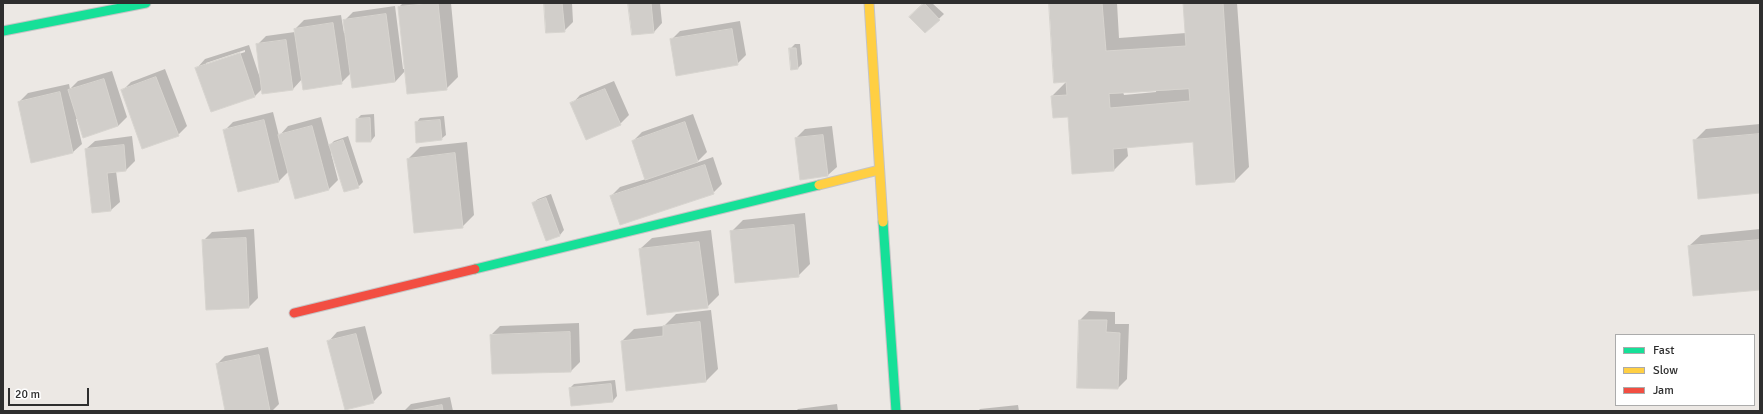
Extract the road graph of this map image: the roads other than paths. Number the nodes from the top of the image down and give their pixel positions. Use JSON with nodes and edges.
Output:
{"nodes":[{"id":1,"x":146,"y":3,"type":"edge"},
{"id":2,"x":869,"y":3,"type":"edge"},
{"id":3,"x":3,"y":31,"type":"edge"},
{"id":4,"x":879,"y":170,"type":"junction"},
{"id":5,"x":294,"y":313,"type":"dead end"},
{"id":6,"x":896,"y":411,"type":"edge"}],
"edges":[{"from":1,"to":3,"type":"street"},
{"from":2,"to":4,"type":"street"},
{"from":4,"to":5,"type":"street"},
{"from":4,"to":6,"type":"street"}]}
